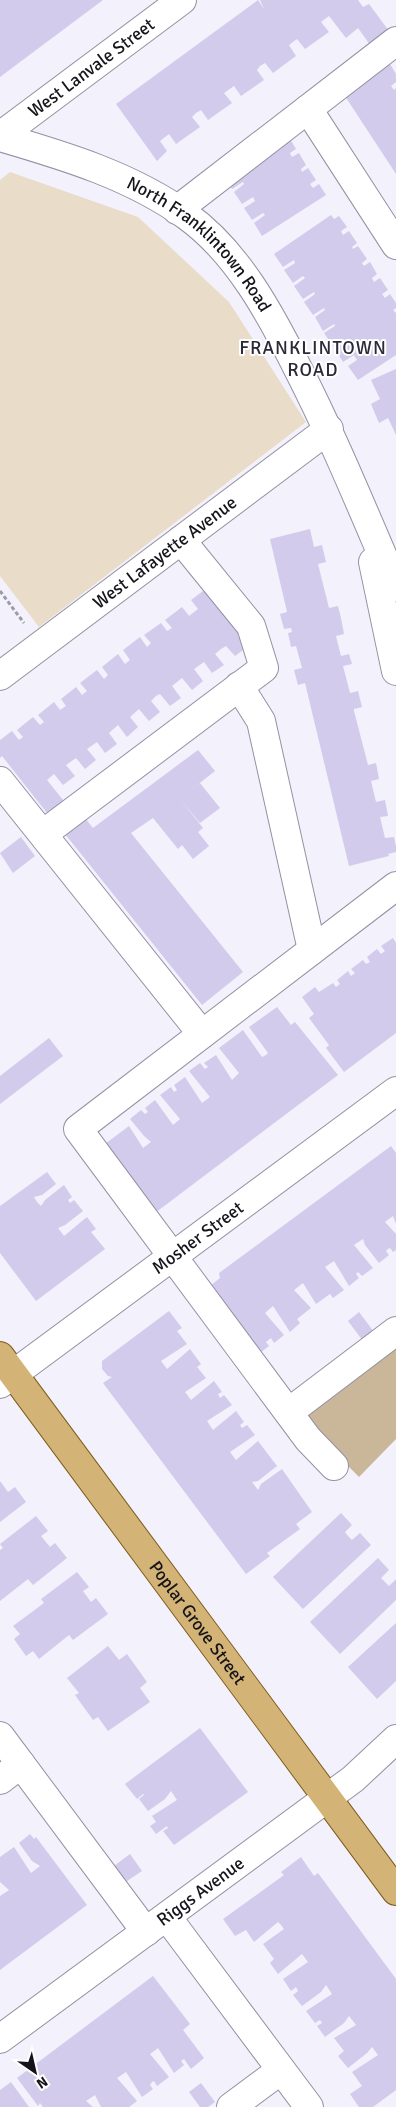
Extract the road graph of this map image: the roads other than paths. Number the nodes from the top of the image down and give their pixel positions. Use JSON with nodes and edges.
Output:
{"nodes":[{"id":1,"x":182,"y":0,"type":"edge"},
{"id":2,"x":396,"y":41,"type":"edge"},
{"id":3,"x":308,"y":108,"type":"junction"},
{"id":4,"x":0,"y":136,"type":"edge"},
{"id":5,"x":177,"y":210,"type":"junction"},
{"id":6,"x":396,"y":246,"type":"edge"},
{"id":7,"x":329,"y":429,"type":"junction"},
{"id":8,"x":364,"y":514,"type":"junction"},
{"id":9,"x":181,"y":540,"type":"junction"},
{"id":10,"x":396,"y":587,"type":"edge"},
{"id":11,"x":396,"y":671,"type":"edge"},
{"id":12,"x":0,"y":676,"type":"edge"},
{"id":13,"x":239,"y":686,"type":"junction"},
{"id":14,"x":0,"y":781,"type":"edge"},
{"id":15,"x":42,"y":834,"type":"junction"},
{"id":16,"x":396,"y":886,"type":"edge"},
{"id":17,"x":312,"y":950,"type":"junction"},
{"id":18,"x":202,"y":1034,"type":"junction"},
{"id":19,"x":396,"y":1091,"type":"edge"},
{"id":20,"x":173,"y":1256,"type":"junction"},
{"id":21,"x":396,"y":1331,"type":"edge"},
{"id":22,"x":4,"y":1371,"type":"edge"},
{"id":23,"x":289,"y":1412,"type":"junction"},
{"id":24,"x":334,"y":1466,"type":"dead end"},
{"id":25,"x":0,"y":1736,"type":"edge"},
{"id":26,"x":396,"y":1739,"type":"edge"},
{"id":27,"x":10,"y":1772,"type":"edge"},
{"id":28,"x":327,"y":1798,"type":"junction"},
{"id":29,"x":396,"y":1891,"type":"edge"},
{"id":30,"x":156,"y":1924,"type":"junction"},
{"id":31,"x":0,"y":2039,"type":"edge"},
{"id":32,"x":281,"y":2070,"type":"junction"},
{"id":33,"x":231,"y":2107,"type":"edge"},
{"id":34,"x":309,"y":2107,"type":"edge"}],
"edges":[{"from":1,"to":4,"type":"street","name":"West Lanvale Street"},
{"from":2,"to":3,"type":"street"},
{"from":3,"to":5,"type":"street"},
{"from":3,"to":6,"type":"street"},
{"from":4,"to":5,"type":"street","name":"North Franklintown Road"},
{"from":5,"to":7,"type":"street","name":"North Franklintown Road"},
{"from":7,"to":8,"type":"street","name":"North Franklintown Road"},
{"from":7,"to":9,"type":"street","name":"West Lafayette Avenue"},
{"from":8,"to":10,"type":"street","name":"North Franklintown Road"},
{"from":8,"to":11,"type":"street","name":"North Franklintown Road"},
{"from":9,"to":12,"type":"street","name":"West Lafayette Avenue"},
{"from":9,"to":13,"type":"street"},
{"from":13,"to":15,"type":"street"},
{"from":13,"to":17,"type":"street"},
{"from":14,"to":15,"type":"street"},
{"from":15,"to":18,"type":"street"},
{"from":16,"to":17,"type":"street"},
{"from":17,"to":18,"type":"street"},
{"from":18,"to":20,"type":"street"},
{"from":19,"to":20,"type":"street","name":"Mosher Street"},
{"from":20,"to":22,"type":"street","name":"Mosher Street"},
{"from":20,"to":23,"type":"street"},
{"from":21,"to":23,"type":"street"},
{"from":22,"to":28,"type":"main road","name":"Poplar Grove Street"},
{"from":23,"to":24,"type":"street"},
{"from":25,"to":27,"type":"street"},
{"from":26,"to":28,"type":"street","name":"Riggs Avenue"},
{"from":27,"to":30,"type":"street"},
{"from":28,"to":29,"type":"main road","name":"Poplar Grove Street"},
{"from":28,"to":30,"type":"street","name":"Riggs Avenue"},
{"from":30,"to":31,"type":"street","name":"Riggs Avenue"},
{"from":30,"to":32,"type":"street"},
{"from":32,"to":33,"type":"street"},
{"from":32,"to":34,"type":"street"}]}
